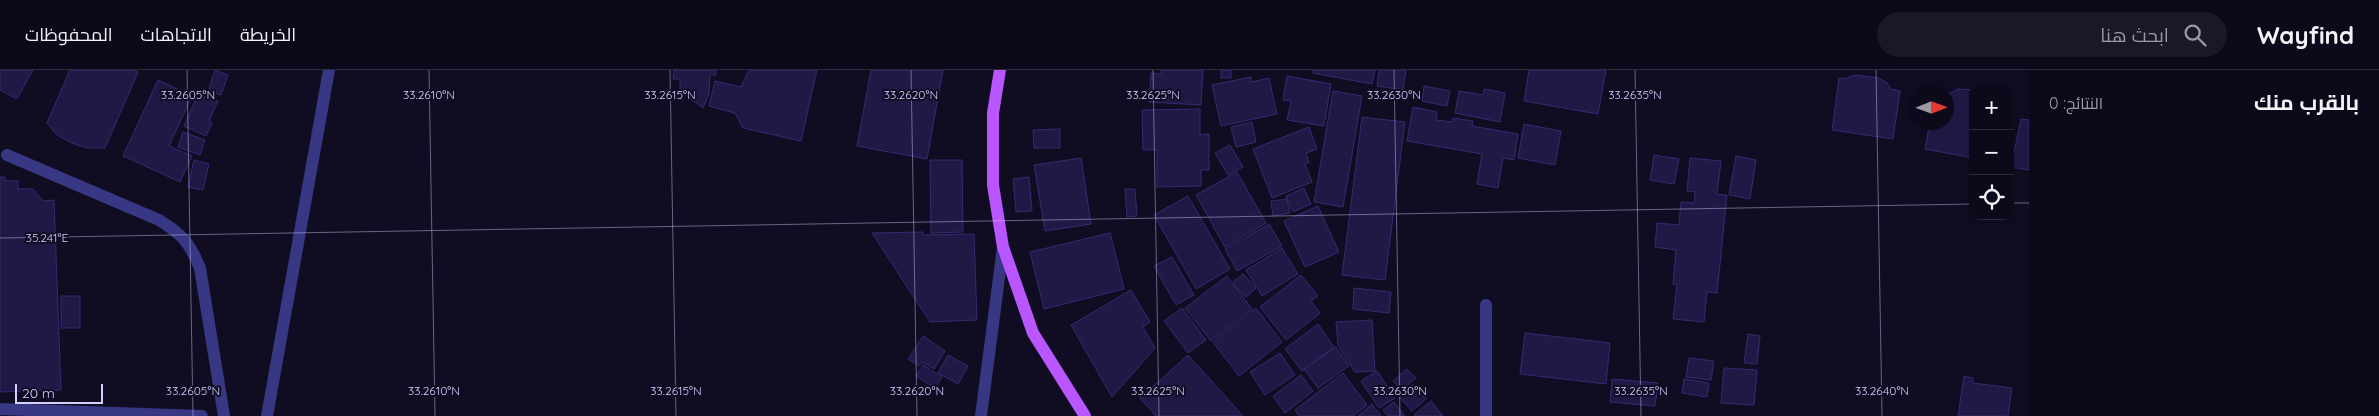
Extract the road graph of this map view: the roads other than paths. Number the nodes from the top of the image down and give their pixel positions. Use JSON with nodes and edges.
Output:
{"nodes":[{"id":1,"x":329,"y":70,"type":"edge"},
{"id":2,"x":1000,"y":70,"type":"edge"},
{"id":3,"x":7,"y":155,"type":"dead end"},
{"id":4,"x":1003,"y":248,"type":"junction"},
{"id":5,"x":1486,"y":305,"type":"dead end"},
{"id":6,"x":0,"y":409,"type":"edge"},
{"id":7,"x":202,"y":416,"type":"edge"},
{"id":8,"x":224,"y":416,"type":"edge"},
{"id":9,"x":267,"y":416,"type":"edge"},
{"id":10,"x":981,"y":416,"type":"edge"},
{"id":11,"x":1086,"y":416,"type":"edge"},
{"id":12,"x":1486,"y":416,"type":"edge"}],
"edges":[{"from":1,"to":9,"type":"street"},
{"from":2,"to":4,"type":"main road"},
{"from":3,"to":8,"type":"street"},
{"from":4,"to":10,"type":"street"},
{"from":4,"to":11,"type":"main road"},
{"from":5,"to":12,"type":"street"},
{"from":6,"to":7,"type":"street"}]}
